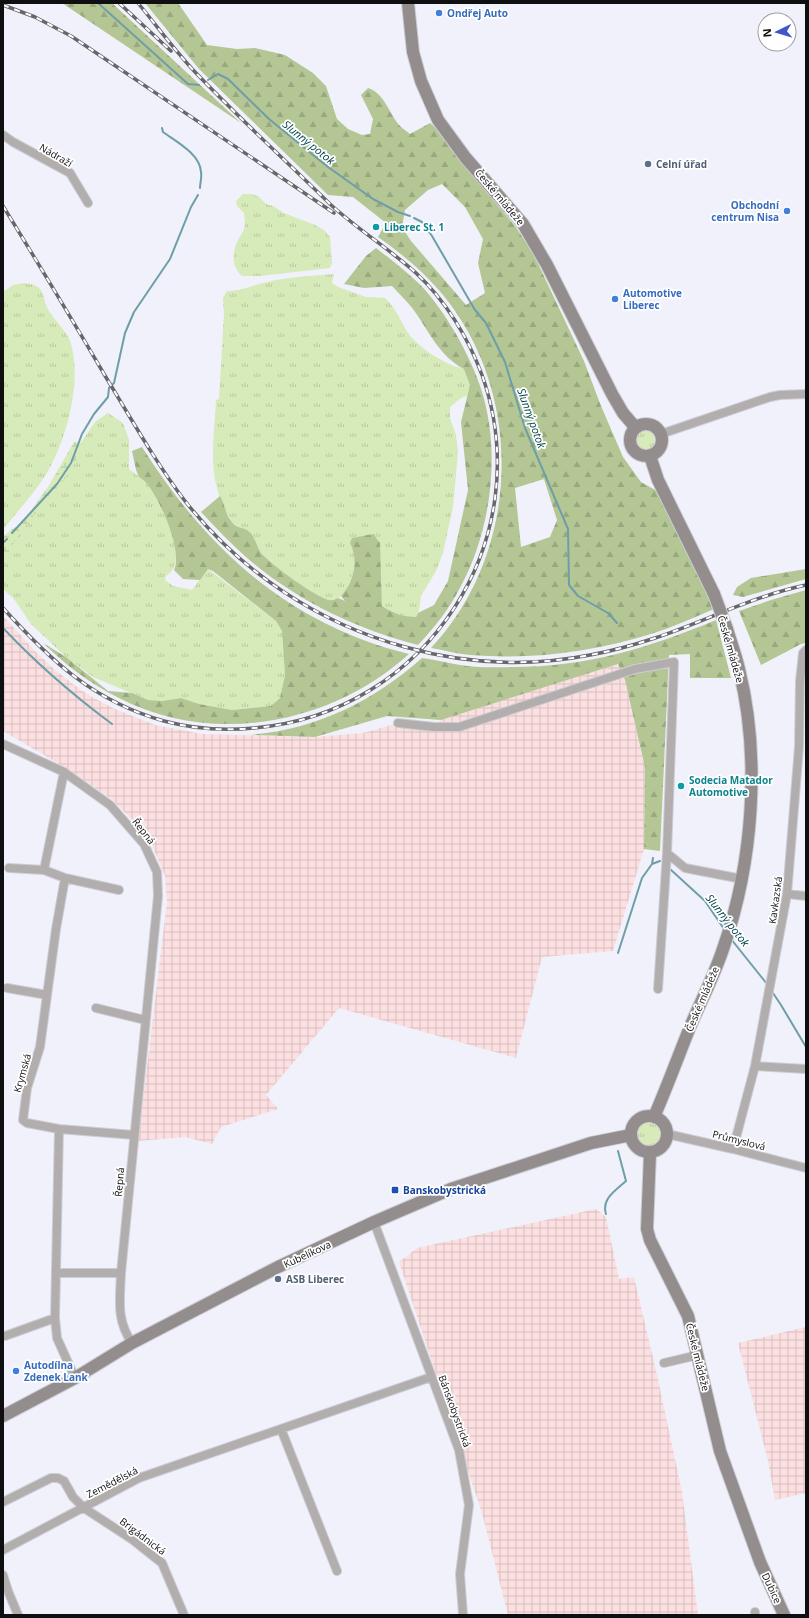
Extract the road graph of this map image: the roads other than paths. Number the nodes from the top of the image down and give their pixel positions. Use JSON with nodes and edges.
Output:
{"nodes":[{"id":1,"x":408,"y":3,"type":"edge"},
{"id":2,"x":3,"y":135,"type":"edge"},
{"id":3,"x":88,"y":204,"type":"dead end"},
{"id":4,"x":806,"y":394,"type":"edge"},
{"id":5,"x":635,"y":427,"type":"junction"},
{"id":6,"x":661,"y":434,"type":"junction"},
{"id":7,"x":650,"y":456,"type":"junction"},
{"id":8,"x":806,"y":650,"type":"edge"},
{"id":9,"x":398,"y":723,"type":"dead end"},
{"id":10,"x":3,"y":744,"type":"edge"},
{"id":11,"x":64,"y":772,"type":"junction"},
{"id":12,"x":667,"y":853,"type":"junction"},
{"id":13,"x":9,"y":868,"type":"dead end"},
{"id":14,"x":44,"y":870,"type":"junction"},
{"id":15,"x":65,"y":878,"type":"junction"},
{"id":16,"x":742,"y":880,"type":"junction"},
{"id":17,"x":119,"y":890,"type":"dead end"},
{"id":18,"x":787,"y":894,"type":"junction"},
{"id":19,"x":806,"y":896,"type":"edge"},
{"id":20,"x":7,"y":988,"type":"dead end"},
{"id":21,"x":658,"y":989,"type":"dead end"},
{"id":22,"x":47,"y":995,"type":"junction"},
{"id":23,"x":96,"y":1008,"type":"dead end"},
{"id":24,"x":145,"y":1020,"type":"junction"},
{"id":25,"x":755,"y":1066,"type":"junction"},
{"id":26,"x":806,"y":1070,"type":"edge"},
{"id":27,"x":654,"y":1117,"type":"junction"},
{"id":28,"x":59,"y":1129,"type":"junction"},
{"id":29,"x":667,"y":1134,"type":"junction"},
{"id":30,"x":134,"y":1135,"type":"junction"},
{"id":31,"x":630,"y":1135,"type":"junction"},
{"id":32,"x":733,"y":1149,"type":"junction"},
{"id":33,"x":650,"y":1153,"type":"junction"},
{"id":34,"x":806,"y":1168,"type":"edge"},
{"id":35,"x":374,"y":1222,"type":"junction"},
{"id":36,"x":56,"y":1273,"type":"junction"},
{"id":37,"x":121,"y":1273,"type":"junction"},
{"id":38,"x":55,"y":1318,"type":"junction"},
{"id":39,"x":5,"y":1336,"type":"dead end"},
{"id":40,"x":132,"y":1343,"type":"junction"},
{"id":41,"x":698,"y":1355,"type":"junction"},
{"id":42,"x":664,"y":1363,"type":"dead end"},
{"id":43,"x":431,"y":1377,"type":"junction"},
{"id":44,"x":74,"y":1378,"type":"junction"},
{"id":45,"x":3,"y":1416,"type":"edge"},
{"id":46,"x":282,"y":1429,"type":"junction"},
{"id":47,"x":3,"y":1502,"type":"edge"},
{"id":48,"x":84,"y":1508,"type":"junction"},
{"id":49,"x":3,"y":1550,"type":"edge"},
{"id":50,"x":760,"y":1562,"type":"joint"},
{"id":51,"x":337,"y":1571,"type":"dead end"},
{"id":52,"x":3,"y":1575,"type":"edge"},
{"id":53,"x":18,"y":1615,"type":"edge"},
{"id":54,"x":184,"y":1615,"type":"edge"},
{"id":55,"x":463,"y":1615,"type":"edge"},
{"id":56,"x":784,"y":1615,"type":"edge"}],
"edges":[{"from":1,"to":5,"type":"street","name":"České mládeže"},
{"from":2,"to":3,"type":"street","name":"Nádraží"},
{"from":4,"to":6,"type":"street"},
{"from":5,"to":6,"type":"street"},
{"from":5,"to":7,"type":"street"},
{"from":6,"to":7,"type":"street"},
{"from":7,"to":16,"type":"street","name":"České mládeže","bridge":true},
{"from":8,"to":18,"type":"street","name":"Kavkazská"},
{"from":9,"to":12,"type":"street"},
{"from":10,"to":11,"type":"street","name":"Řepná"},
{"from":11,"to":14,"type":"street"},
{"from":11,"to":24,"type":"street","name":"Řepná"},
{"from":12,"to":16,"type":"street"},
{"from":12,"to":21,"type":"street"},
{"from":13,"to":14,"type":"street"},
{"from":14,"to":15,"type":"street"},
{"from":15,"to":17,"type":"street"},
{"from":15,"to":22,"type":"street","name":"Krymská"},
{"from":16,"to":27,"type":"street","name":"České mládeže"},
{"from":18,"to":19,"type":"street"},
{"from":18,"to":25,"type":"street","name":"Kavkazská"},
{"from":20,"to":22,"type":"street"},
{"from":22,"to":28,"type":"street","name":"Krymská"},
{"from":23,"to":24,"type":"street"},
{"from":24,"to":30,"type":"street","name":"Řepná"},
{"from":25,"to":26,"type":"street"},
{"from":25,"to":32,"type":"street","name":"Kavkazská"},
{"from":27,"to":29,"type":"street"},
{"from":27,"to":31,"type":"street"},
{"from":28,"to":30,"type":"street","name":"Krymská"},
{"from":28,"to":36,"type":"street"},
{"from":29,"to":32,"type":"street","name":"Průmyslová"},
{"from":29,"to":33,"type":"street"},
{"from":30,"to":37,"type":"street","name":"Řepná"},
{"from":31,"to":33,"type":"street"},
{"from":31,"to":35,"type":"street","name":"Kubelíkova"},
{"from":32,"to":34,"type":"street","name":"Průmyslová"},
{"from":33,"to":41,"type":"street","name":"České mládeže"},
{"from":35,"to":40,"type":"street","name":"Kubelíkova"},
{"from":35,"to":43,"type":"street","name":"Bánskobystrická"},
{"from":36,"to":37,"type":"street"},
{"from":36,"to":38,"type":"street"},
{"from":37,"to":40,"type":"street","name":"Řepná"},
{"from":38,"to":39,"type":"street"},
{"from":38,"to":44,"type":"street"},
{"from":40,"to":44,"type":"street","name":"Kubelíkova"},
{"from":41,"to":42,"type":"street"},
{"from":41,"to":50,"type":"street","name":"České mládeže"},
{"from":43,"to":46,"type":"street","name":"Zemědělská"},
{"from":43,"to":55,"type":"street","name":"Bánskobystrická"},
{"from":44,"to":45,"type":"street","name":"Kubelíkova"},
{"from":46,"to":48,"type":"street","name":"Zemědělská"},
{"from":46,"to":51,"type":"street"},
{"from":47,"to":48,"type":"street","name":"Brigádnická"},
{"from":48,"to":49,"type":"street","name":"Zemědělská"},
{"from":48,"to":54,"type":"street","name":"Brigádnická"},
{"from":50,"to":56,"type":"street","name":"Dubice"},
{"from":52,"to":53,"type":"street"}]}
